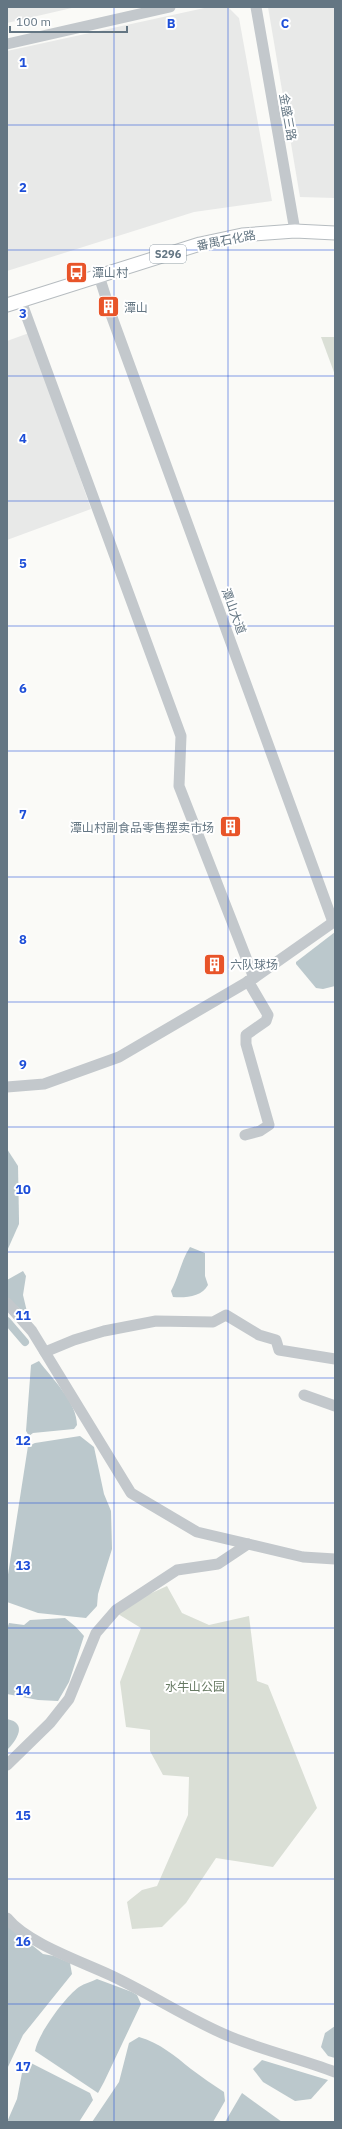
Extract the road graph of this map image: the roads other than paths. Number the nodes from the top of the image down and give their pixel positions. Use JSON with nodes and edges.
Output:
{"nodes":[{"id":1,"x":170,"y":7,"type":"edge"},
{"id":2,"x":256,"y":7,"type":"edge"},
{"id":3,"x":7,"y":44,"type":"edge"},
{"id":4,"x":295,"y":231,"type":"junction"},
{"id":5,"x":335,"y":233,"type":"edge"},
{"id":6,"x":99,"y":276,"type":"junction"},
{"id":7,"x":20,"y":301,"type":"junction"},
{"id":8,"x":7,"y":305,"type":"edge"},
{"id":9,"x":334,"y":922,"type":"edge"},
{"id":10,"x":251,"y":980,"type":"junction"},
{"id":11,"x":7,"y":1086,"type":"edge"},
{"id":12,"x":245,"y":1135,"type":"dead end"},
{"id":13,"x":7,"y":1303,"type":"edge"},
{"id":14,"x":45,"y":1352,"type":"junction"},
{"id":15,"x":335,"y":1359,"type":"edge"},
{"id":16,"x":304,"y":1395,"type":"dead end"},
{"id":17,"x":335,"y":1406,"type":"edge"},
{"id":18,"x":248,"y":1544,"type":"junction"},
{"id":19,"x":335,"y":1560,"type":"edge"},
{"id":20,"x":7,"y":1765,"type":"edge"},
{"id":21,"x":7,"y":1918,"type":"edge"},
{"id":22,"x":335,"y":2072,"type":"edge"}],
"edges":[{"from":1,"to":3,"type":"street"},
{"from":2,"to":4,"type":"street","name":"金盛三路"},
{"from":4,"to":5,"type":"main road","name":"番禺石化路","number":"S296"},
{"from":4,"to":6,"type":"main road","name":"番禺石化路","number":"S296"},
{"from":6,"to":7,"type":"main road","name":"番禺石化路","number":"S296"},
{"from":6,"to":9,"type":"street","name":"潭山大道"},
{"from":7,"to":8,"type":"main road","name":"番禺石化路","number":"S296"},
{"from":7,"to":10,"type":"street"},
{"from":9,"to":10,"type":"street"},
{"from":10,"to":11,"type":"street"},
{"from":10,"to":12,"type":"street"},
{"from":13,"to":14,"type":"street"},
{"from":14,"to":15,"type":"street"},
{"from":14,"to":18,"type":"street"},
{"from":16,"to":17,"type":"street"},
{"from":18,"to":19,"type":"street"},
{"from":18,"to":20,"type":"street"},
{"from":21,"to":22,"type":"street"}]}
